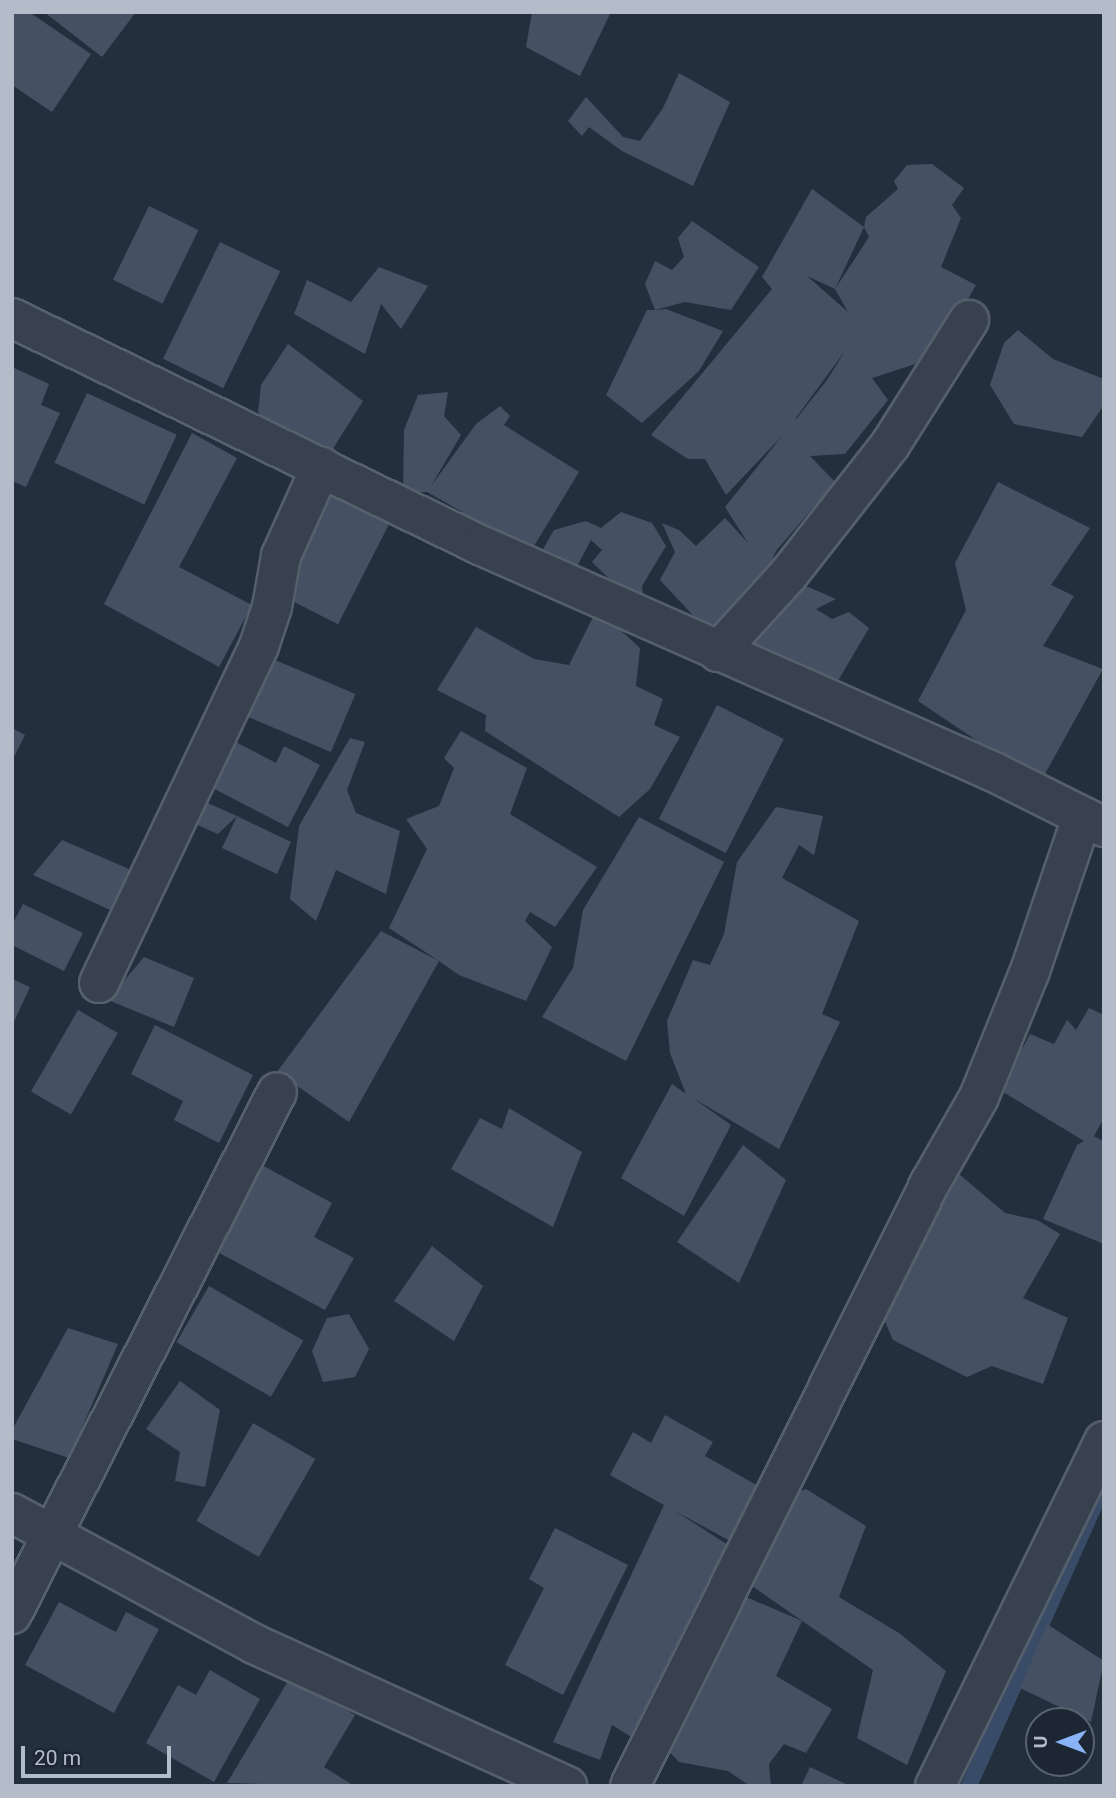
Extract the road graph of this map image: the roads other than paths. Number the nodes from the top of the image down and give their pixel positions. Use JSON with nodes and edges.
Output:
{"nodes":[{"id":1,"x":12,"y":318,"type":"edge"},
{"id":2,"x":969,"y":320,"type":"dead end"},
{"id":3,"x":321,"y":467,"type":"junction"},
{"id":4,"x":718,"y":652,"type":"junction"},
{"id":5,"x":1093,"y":822,"type":"edge"},
{"id":6,"x":99,"y":983,"type":"dead end"},
{"id":7,"x":277,"y":1091,"type":"dead end"},
{"id":8,"x":1104,"y":1441,"type":"edge"},
{"id":9,"x":12,"y":1513,"type":"edge"},
{"id":10,"x":55,"y":1534,"type":"junction"},
{"id":11,"x":12,"y":1614,"type":"edge"},
{"id":12,"x":567,"y":1786,"type":"edge"},
{"id":13,"x":630,"y":1786,"type":"edge"},
{"id":14,"x":935,"y":1786,"type":"edge"}],
"edges":[{"from":1,"to":3,"type":"street"},
{"from":2,"to":4,"type":"street"},
{"from":3,"to":4,"type":"street"},
{"from":3,"to":6,"type":"street"},
{"from":4,"to":5,"type":"street"},
{"from":5,"to":13,"type":"street"},
{"from":7,"to":10,"type":"street"},
{"from":8,"to":14,"type":"street"},
{"from":9,"to":10,"type":"street"},
{"from":10,"to":11,"type":"street"},
{"from":10,"to":12,"type":"street"}]}
